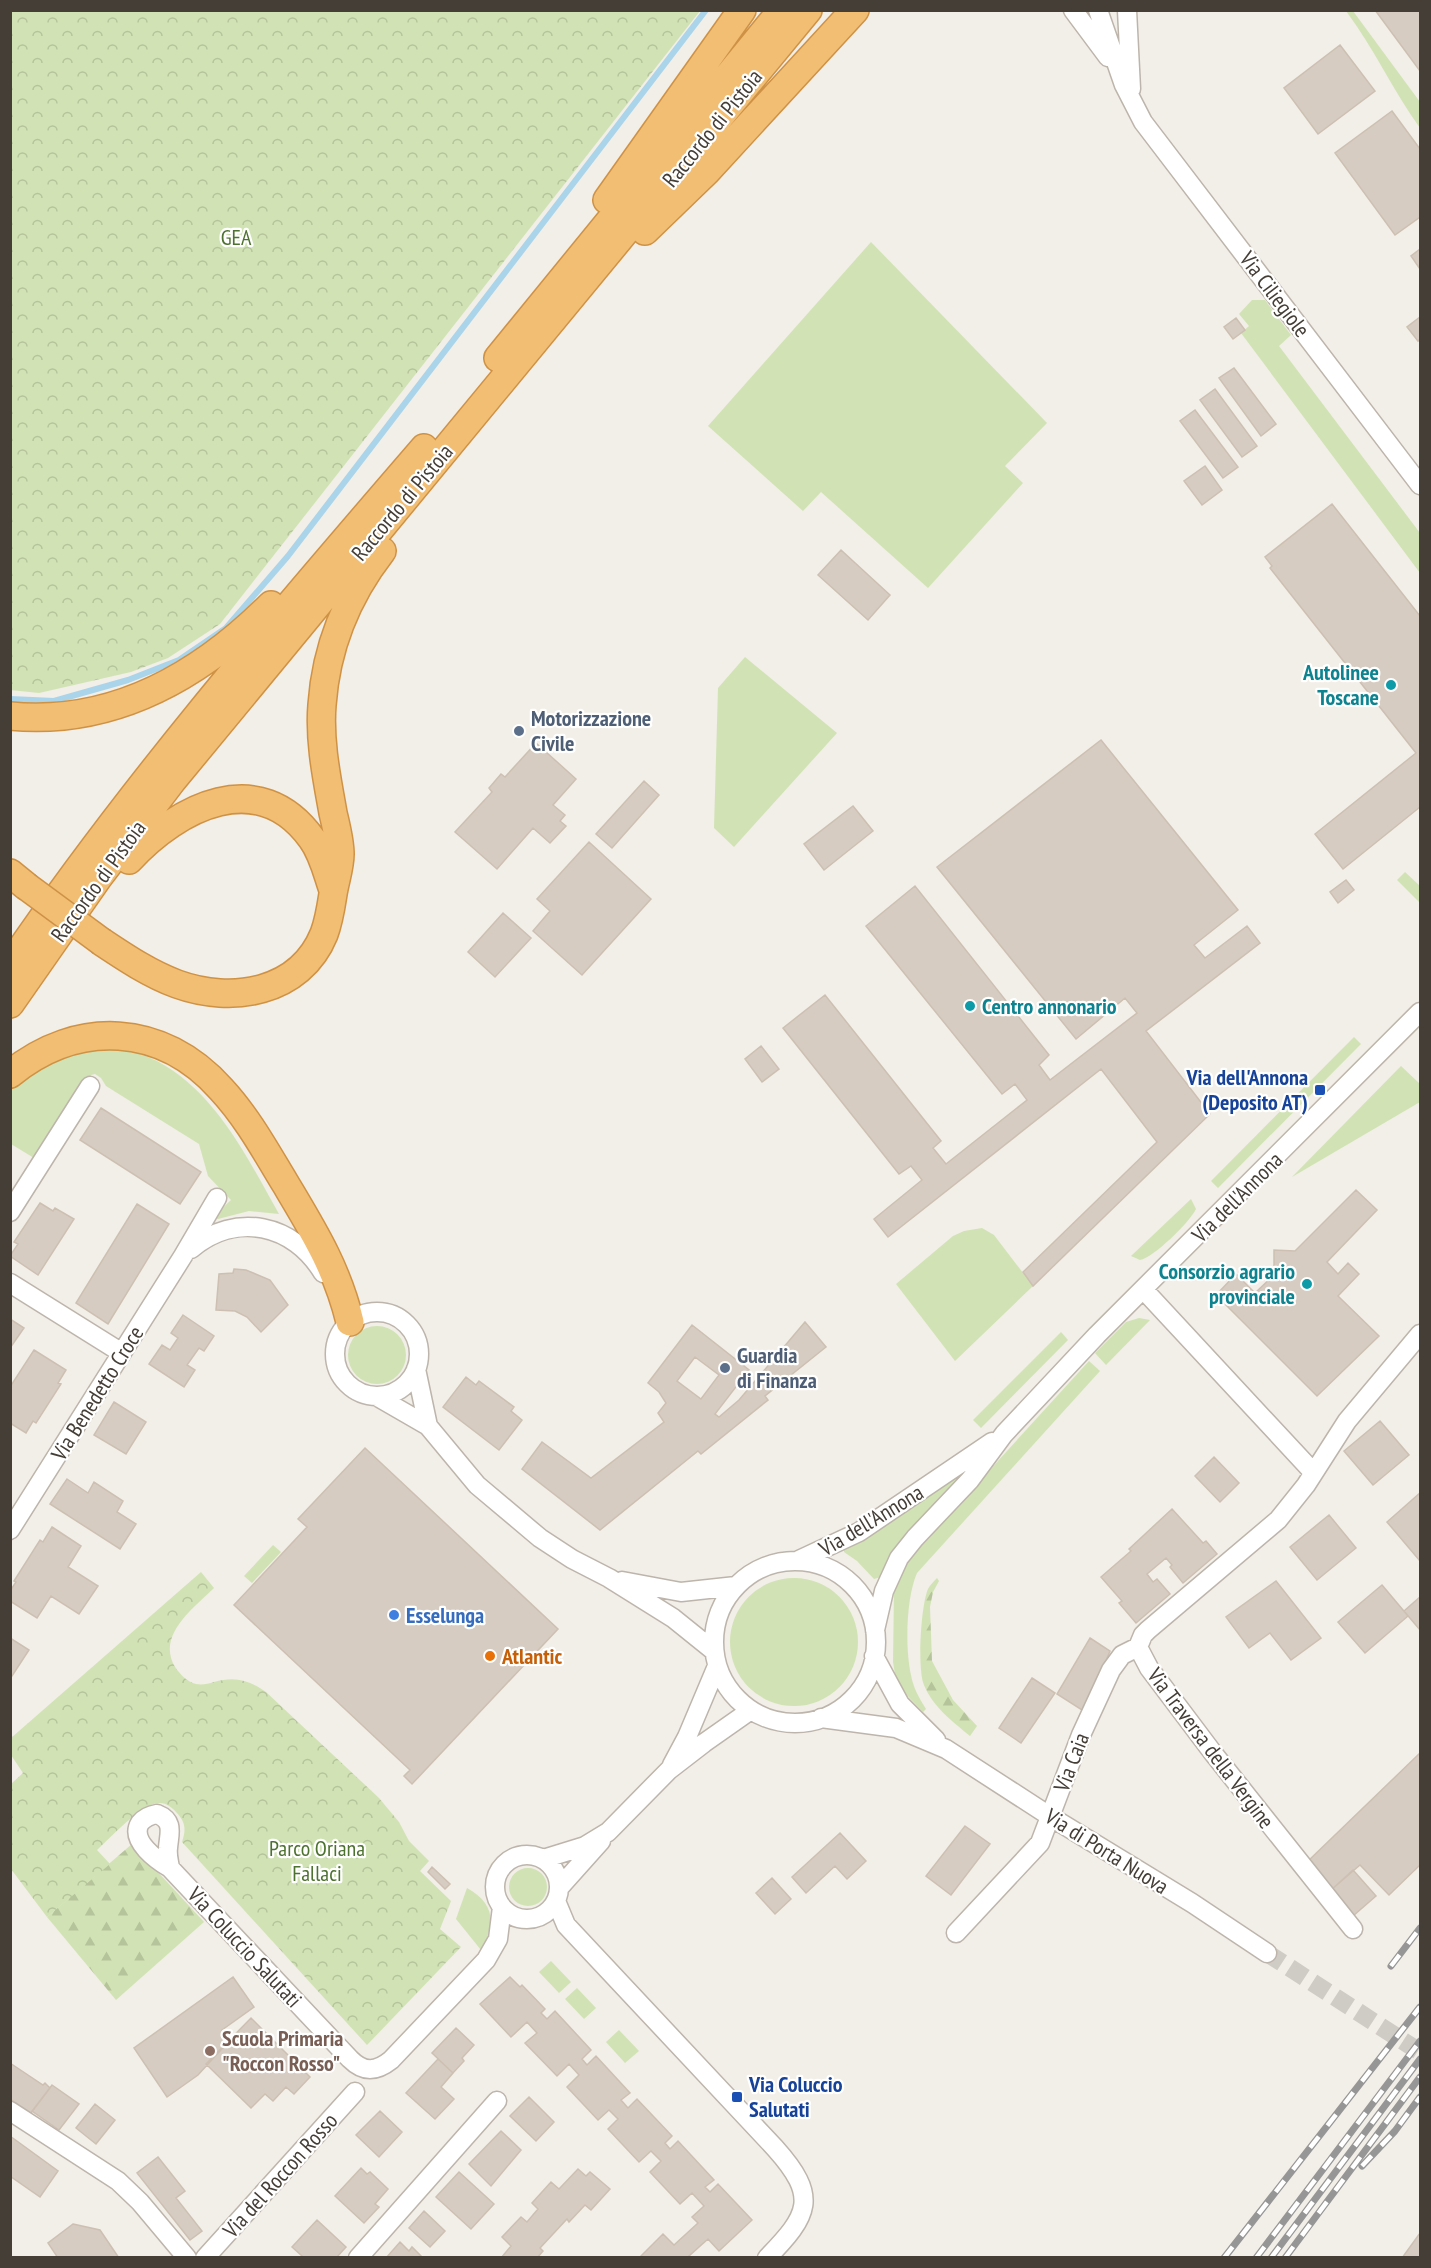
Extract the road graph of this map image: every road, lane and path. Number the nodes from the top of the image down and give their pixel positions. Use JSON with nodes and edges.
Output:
{"nodes":[{"id":1,"x":742,"y":10,"type":"edge"},
{"id":2,"x":782,"y":10,"type":"edge"},
{"id":3,"x":808,"y":10,"type":"edge"},
{"id":4,"x":855,"y":10,"type":"edge"},
{"id":5,"x":1073,"y":10,"type":"edge"},
{"id":6,"x":1098,"y":10,"type":"edge"},
{"id":7,"x":1127,"y":10,"type":"edge"},
{"id":8,"x":1120,"y":75,"type":"junction"},
{"id":9,"x":1132,"y":100,"type":"junction"},
{"id":10,"x":581,"y":272,"type":"junction"},
{"id":11,"x":456,"y":438,"type":"junction"},
{"id":12,"x":1420,"y":486,"type":"edge"},
{"id":13,"x":340,"y":545,"type":"junction"},
{"id":14,"x":10,"y":716,"type":"edge"},
{"id":15,"x":18,"y":880,"type":"edge"},
{"id":16,"x":333,"y":892,"type":"junction"},
{"id":17,"x":43,"y":957,"type":"junction"},
{"id":18,"x":10,"y":965,"type":"edge"},
{"id":19,"x":10,"y":1004,"type":"edge"},
{"id":20,"x":1420,"y":1012,"type":"edge"},
{"id":21,"x":10,"y":1074,"type":"edge"},
{"id":22,"x":90,"y":1086,"type":"dead end"},
{"id":23,"x":217,"y":1198,"type":"dead end"},
{"id":24,"x":10,"y":1212,"type":"edge"},
{"id":25,"x":183,"y":1256,"type":"junction"},
{"id":26,"x":10,"y":1283,"type":"edge"},
{"id":27,"x":1143,"y":1289,"type":"junction"},
{"id":28,"x":347,"y":1325,"type":"junction"},
{"id":29,"x":1420,"y":1335,"type":"edge"},
{"id":30,"x":122,"y":1353,"type":"junction"},
{"id":31,"x":416,"y":1369,"type":"junction"},
{"id":32,"x":376,"y":1396,"type":"junction"},
{"id":33,"x":428,"y":1426,"type":"junction"},
{"id":34,"x":1004,"y":1434,"type":"junction"},
{"id":35,"x":1313,"y":1472,"type":"junction"},
{"id":36,"x":10,"y":1530,"type":"edge"},
{"id":37,"x":796,"y":1561,"type":"junction"},
{"id":38,"x":609,"y":1578,"type":"junction"},
{"id":39,"x":736,"y":1586,"type":"junction"},
{"id":40,"x":875,"y":1630,"type":"junction"},
{"id":41,"x":1138,"y":1647,"type":"junction"},
{"id":42,"x":874,"y":1656,"type":"junction"},
{"id":43,"x":716,"y":1658,"type":"junction"},
{"id":44,"x":751,"y":1710,"type":"junction"},
{"id":45,"x":821,"y":1718,"type":"junction"},
{"id":46,"x":946,"y":1749,"type":"junction"},
{"id":47,"x":669,"y":1770,"type":"junction"},
{"id":48,"x":1051,"y":1817,"type":"junction"},
{"id":49,"x":608,"y":1832,"type":"junction"},
{"id":50,"x":543,"y":1859,"type":"junction"},
{"id":51,"x":170,"y":1868,"type":"dead end"},
{"id":52,"x":557,"y":1895,"type":"junction"},
{"id":53,"x":502,"y":1907,"type":"junction"},
{"id":54,"x":542,"y":1915,"type":"junction"},
{"id":55,"x":522,"y":1918,"type":"junction"},
{"id":56,"x":566,"y":1925,"type":"junction"},
{"id":57,"x":1353,"y":1929,"type":"dead end"},
{"id":58,"x":956,"y":1933,"type":"dead end"},
{"id":59,"x":498,"y":1940,"type":"junction"},
{"id":60,"x":1267,"y":1953,"type":"tunnel mouth"},
{"id":61,"x":355,"y":2092,"type":"dead end"},
{"id":62,"x":497,"y":2101,"type":"dead end"},
{"id":63,"x":10,"y":2111,"type":"edge"},
{"id":64,"x":187,"y":2258,"type":"edge"},
{"id":65,"x":205,"y":2258,"type":"edge"},
{"id":66,"x":358,"y":2258,"type":"edge"},
{"id":67,"x":767,"y":2258,"type":"edge"}],
"edges":[{"from":1,"to":10,"type":"highway"},
{"from":2,"to":10,"type":"highway","name":"Raccordo di Pistoia"},
{"from":3,"to":10,"type":"highway","name":"Raccordo di Pistoia"},
{"from":4,"to":10,"type":"highway"},
{"from":5,"to":8,"type":"street"},
{"from":6,"to":8,"type":"street","name":"Via Ciliegiole"},
{"from":7,"to":9,"type":"street","name":"Via Ciliegiole"},
{"from":8,"to":9,"type":"street","name":"Via Ciliegiole"},
{"from":9,"to":12,"type":"street","name":"Via Ciliegiole"},
{"from":10,"to":11,"type":"highway","name":"Raccordo di Pistoia"},
{"from":10,"to":13,"type":"highway","name":"Raccordo di Pistoia"},
{"from":11,"to":16,"type":"highway"},
{"from":11,"to":17,"type":"highway","name":"Raccordo di Pistoia"},
{"from":13,"to":14,"type":"highway"},
{"from":13,"to":18,"type":"highway","name":"Raccordo di Pistoia"},
{"from":15,"to":16,"type":"highway","bridge":true},
{"from":16,"to":17,"type":"highway"},
{"from":17,"to":19,"type":"highway","name":"Raccordo di Pistoia"},
{"from":20,"to":27,"type":"street","name":"Via dell'Annona"},
{"from":21,"to":28,"type":"highway"},
{"from":22,"to":24,"type":"street"},
{"from":23,"to":25,"type":"street","name":"Via Benedetto Croce"},
{"from":25,"to":28,"type":"street","name":"Via Benedetto Croce"},
{"from":25,"to":30,"type":"street","name":"Via Benedetto Croce"},
{"from":26,"to":30,"type":"street"},
{"from":27,"to":34,"type":"street","name":"Via dell'Annona"},
{"from":27,"to":35,"type":"street"},
{"from":28,"to":31,"type":"street"},
{"from":28,"to":32,"type":"street"},
{"from":29,"to":35,"type":"street","name":"Via Traversa della Vergine"},
{"from":30,"to":36,"type":"street","name":"Via Benedetto Croce"},
{"from":31,"to":32,"type":"street"},
{"from":31,"to":33,"type":"street"},
{"from":32,"to":33,"type":"street"},
{"from":33,"to":38,"type":"street"},
{"from":34,"to":37,"type":"street","name":"Via dell'Annona"},
{"from":34,"to":40,"type":"street","name":"Via dell'Annona"},
{"from":35,"to":41,"type":"street","name":"Via Traversa della Vergine"},
{"from":37,"to":39,"type":"street","name":"Via dell'Annona"},
{"from":37,"to":40,"type":"street","name":"Via dell'Annona"},
{"from":38,"to":39,"type":"street"},
{"from":38,"to":43,"type":"street"},
{"from":39,"to":43,"type":"street","name":"Via dell'Annona"},
{"from":40,"to":42,"type":"street","name":"Via dell'Annona"},
{"from":41,"to":48,"type":"street","name":"Via Caia"},
{"from":41,"to":57,"type":"street","name":"Via Traversa della Vergine"},
{"from":42,"to":45,"type":"street","name":"Via dell'Annona"},
{"from":42,"to":46,"type":"street","name":"Via di Porta Nuova"},
{"from":43,"to":44,"type":"street","name":"Via dell'Annona"},
{"from":43,"to":47,"type":"street"},
{"from":44,"to":45,"type":"street","name":"Via dell'Annona"},
{"from":44,"to":47,"type":"street"},
{"from":45,"to":46,"type":"street","name":"Via di Porta Nuova"},
{"from":46,"to":48,"type":"street","name":"Via di Porta Nuova"},
{"from":47,"to":49,"type":"street"},
{"from":48,"to":58,"type":"street","name":"Via Caia"},
{"from":48,"to":60,"type":"street","name":"Via di Porta Nuova"},
{"from":49,"to":50,"type":"street"},
{"from":49,"to":52,"type":"street"},
{"from":50,"to":52,"type":"street"},
{"from":50,"to":53,"type":"street"},
{"from":51,"to":59,"type":"street","name":"Via Coluccio Salutati"},
{"from":52,"to":54,"type":"street"},
{"from":52,"to":56,"type":"street"},
{"from":53,"to":55,"type":"street"},
{"from":53,"to":59,"type":"street","name":"Via Coluccio Salutati"},
{"from":54,"to":55,"type":"street"},
{"from":54,"to":56,"type":"street"},
{"from":55,"to":59,"type":"street"},
{"from":56,"to":67,"type":"street"},
{"from":61,"to":65,"type":"street","name":"Via del Roccon Rosso"},
{"from":62,"to":66,"type":"street"},
{"from":63,"to":64,"type":"street"}]}
